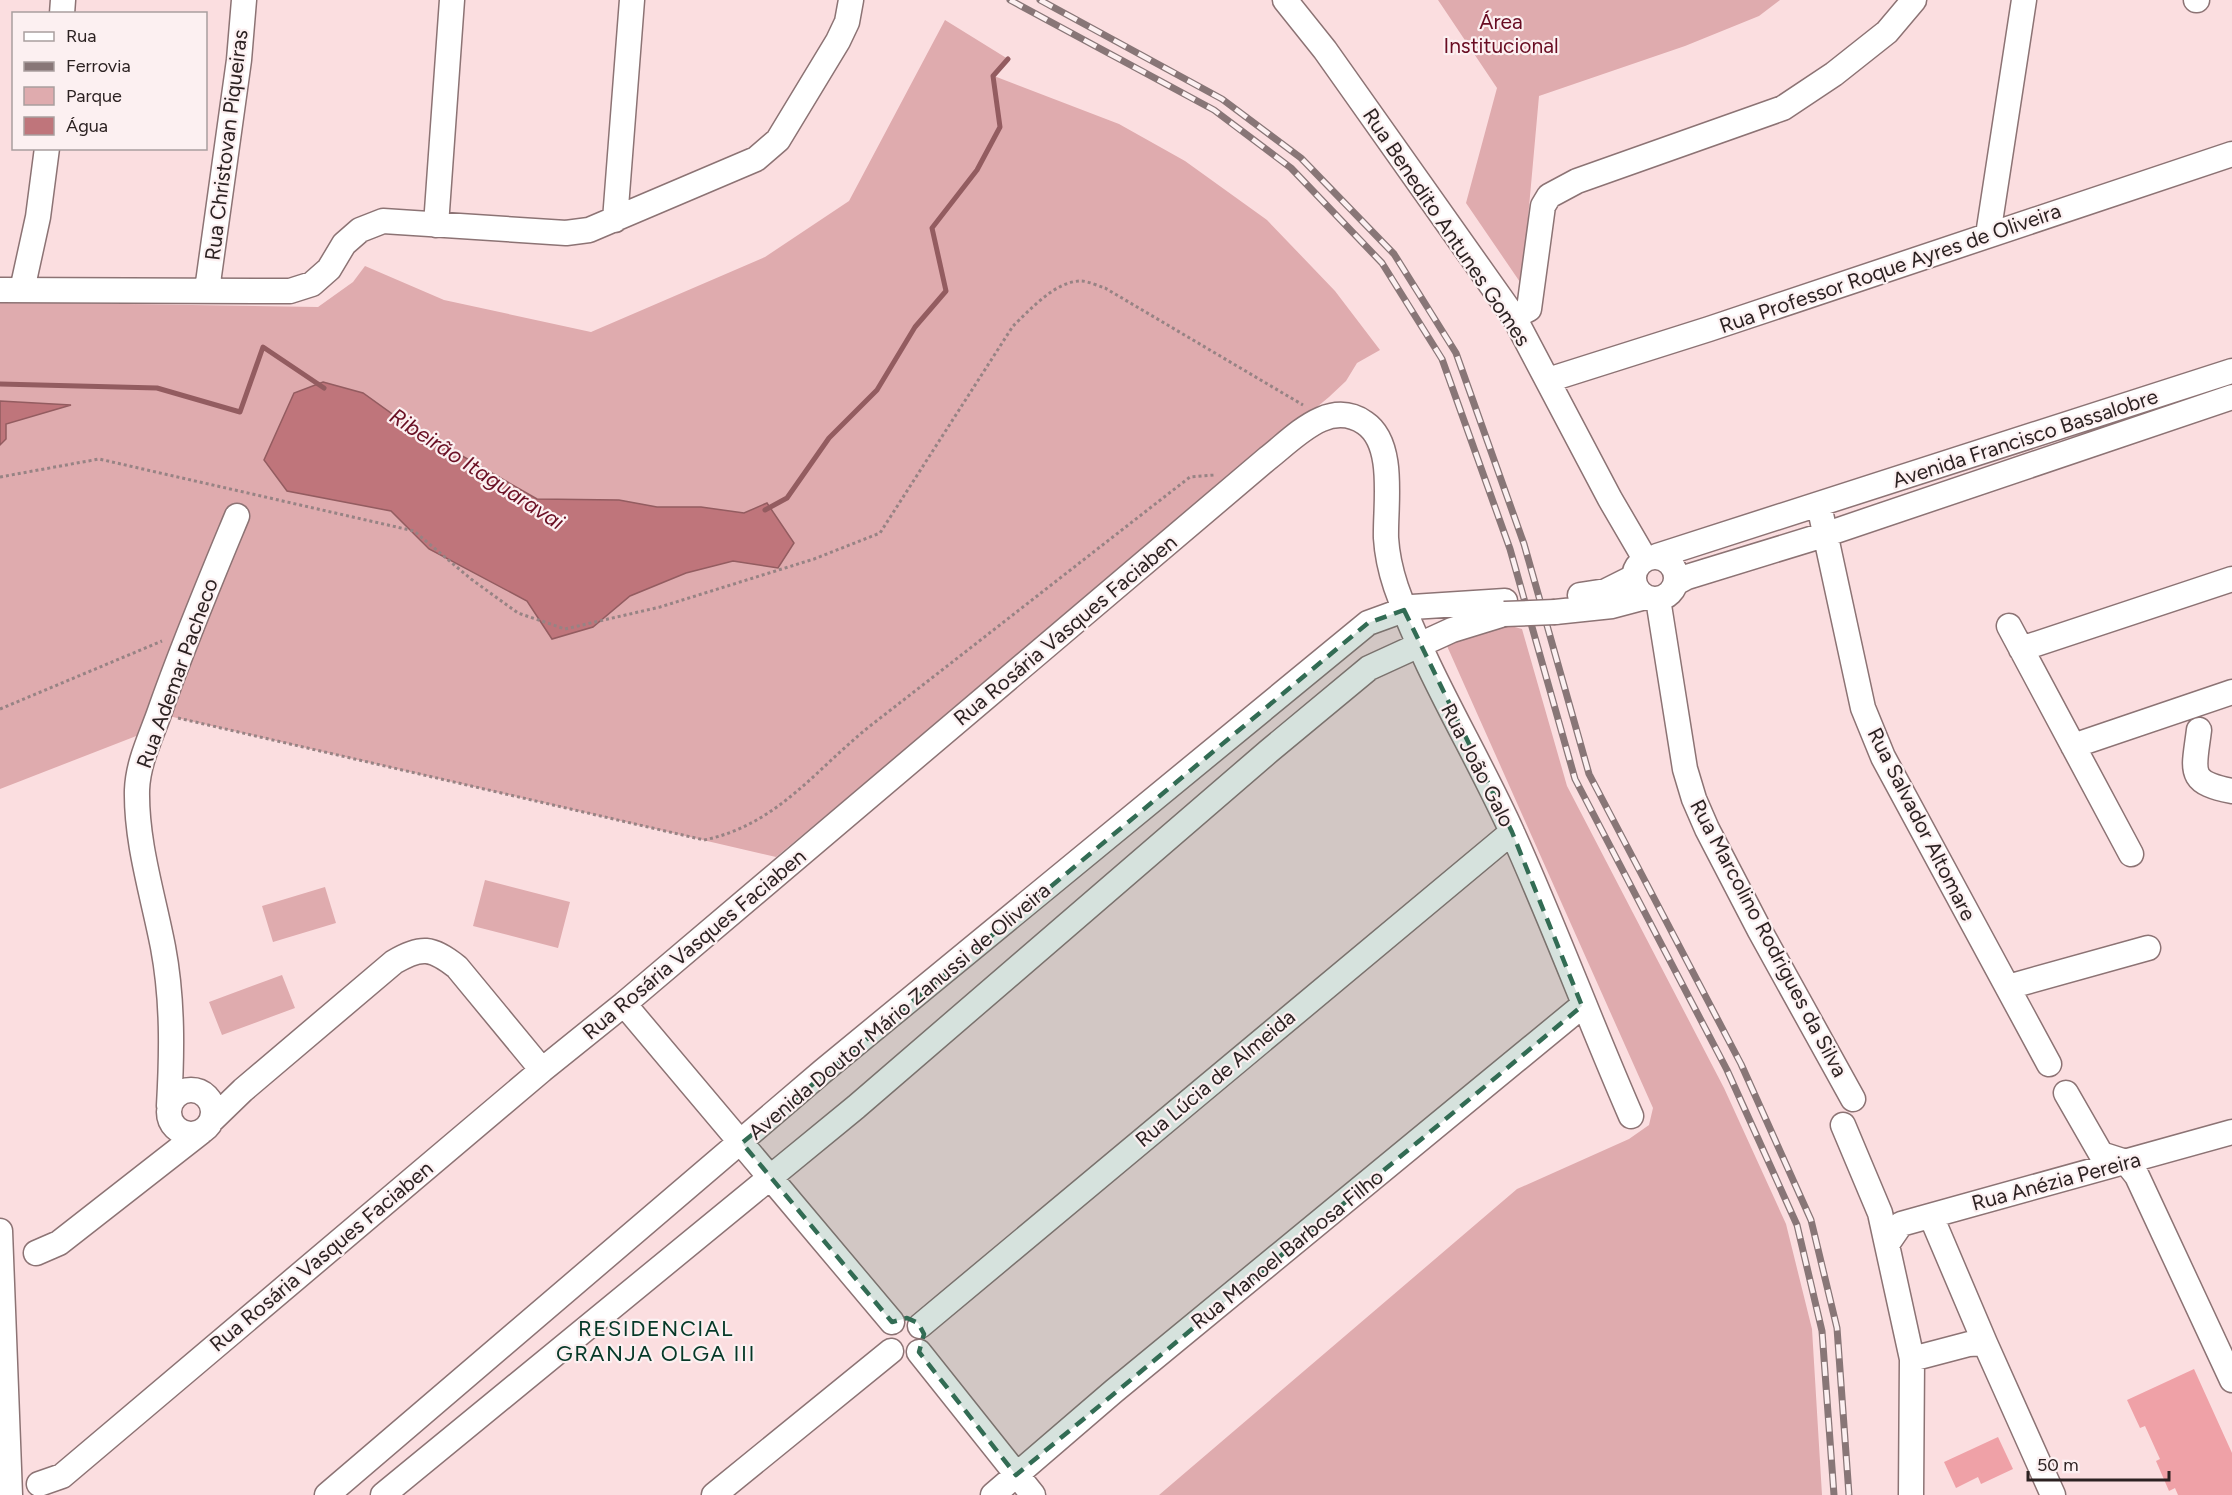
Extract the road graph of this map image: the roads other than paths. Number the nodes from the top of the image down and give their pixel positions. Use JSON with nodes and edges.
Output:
{"nodes":[{"id":1,"x":244,"y":0,"type":"edge"},
{"id":2,"x":452,"y":0,"type":"edge"},
{"id":3,"x":632,"y":0,"type":"edge"},
{"id":4,"x":851,"y":0,"type":"edge"},
{"id":5,"x":1285,"y":0,"type":"edge"},
{"id":6,"x":1914,"y":0,"type":"edge"},
{"id":7,"x":2024,"y":0,"type":"edge"},
{"id":8,"x":47,"y":150,"type":"edge"},
{"id":9,"x":2232,"y":154,"type":"edge"},
{"id":10,"x":615,"y":220,"type":"junction"},
{"id":11,"x":436,"y":225,"type":"junction"},
{"id":12,"x":1999,"y":232,"type":"junction"},
{"id":13,"x":11,"y":290,"type":"edge"},
{"id":14,"x":207,"y":290,"type":"junction"},
{"id":15,"x":1514,"y":317,"type":"junction"},
{"id":16,"x":2232,"y":371,"type":"edge"},
{"id":17,"x":1548,"y":380,"type":"junction"},
{"id":18,"x":2232,"y":397,"type":"edge"},
{"id":19,"x":1323,"y":417,"type":"joint"},
{"id":20,"x":1819,"y":505,"type":"junction"},
{"id":21,"x":237,"y":516,"type":"dead end"},
{"id":22,"x":1827,"y":534,"type":"junction"},
{"id":23,"x":1653,"y":579,"type":"junction"},
{"id":24,"x":2232,"y":579,"type":"edge"},
{"id":25,"x":1504,"y":608,"type":"junction"},
{"id":26,"x":1404,"y":610,"type":"junction"},
{"id":27,"x":2009,"y":626,"type":"dead end"},
{"id":28,"x":1419,"y":645,"type":"junction"},
{"id":29,"x":2021,"y":649,"type":"junction"},
{"id":30,"x":2232,"y":692,"type":"edge"},
{"id":31,"x":2199,"y":730,"type":"dead end"},
{"id":32,"x":2073,"y":746,"type":"junction"},
{"id":33,"x":2232,"y":791,"type":"edge"},
{"id":34,"x":1512,"y":832,"type":"junction"},
{"id":35,"x":2131,"y":854,"type":"dead end"},
{"id":36,"x":2148,"y":948,"type":"dead end"},
{"id":37,"x":2008,"y":987,"type":"junction"},
{"id":38,"x":624,"y":1004,"type":"junction"},
{"id":39,"x":1582,"y":1006,"type":"junction"},
{"id":40,"x":172,"y":1048,"type":"junction"},
{"id":41,"x":2049,"y":1064,"type":"dead end"},
{"id":42,"x":542,"y":1070,"type":"junction"},
{"id":43,"x":243,"y":1090,"type":"junction"},
{"id":44,"x":198,"y":1092,"type":"junction"},
{"id":45,"x":2066,"y":1093,"type":"dead end"},
{"id":46,"x":1853,"y":1099,"type":"dead end"},
{"id":47,"x":169,"y":1110,"type":"junction"},
{"id":48,"x":1630,"y":1116,"type":"dead end"},
{"id":49,"x":1843,"y":1125,"type":"dead end"},
{"id":50,"x":206,"y":1127,"type":"junction"},
{"id":51,"x":2232,"y":1132,"type":"edge"},
{"id":52,"x":742,"y":1143,"type":"junction"},
{"id":53,"x":2126,"y":1162,"type":"junction"},
{"id":54,"x":158,"y":1163,"type":"junction"},
{"id":55,"x":770,"y":1175,"type":"junction"},
{"id":56,"x":1931,"y":1216,"type":"junction"},
{"id":57,"x":0,"y":1232,"type":"edge"},
{"id":58,"x":1888,"y":1243,"type":"junction"},
{"id":59,"x":36,"y":1253,"type":"dead end"},
{"id":60,"x":892,"y":1322,"type":"junction"},
{"id":61,"x":920,"y":1326,"type":"junction"},
{"id":62,"x":1985,"y":1343,"type":"junction"},
{"id":63,"x":891,"y":1351,"type":"junction"},
{"id":64,"x":919,"y":1352,"type":"junction"},
{"id":65,"x":1912,"y":1359,"type":"junction"},
{"id":66,"x":2232,"y":1380,"type":"edge"},
{"id":67,"x":1016,"y":1475,"type":"junction"},
{"id":68,"x":39,"y":1484,"type":"dead end"},
{"id":69,"x":10,"y":1495,"type":"edge"},
{"id":70,"x":327,"y":1495,"type":"edge"},
{"id":71,"x":383,"y":1495,"type":"edge"},
{"id":72,"x":714,"y":1495,"type":"edge"},
{"id":73,"x":993,"y":1495,"type":"edge"},
{"id":74,"x":1033,"y":1495,"type":"edge"},
{"id":75,"x":1911,"y":1495,"type":"edge"},
{"id":76,"x":2054,"y":1495,"type":"edge"}],
"edges":[{"from":1,"to":14,"type":"street","name":"Rua Christovan Piqueiras"},
{"from":2,"to":11,"type":"street"},
{"from":3,"to":10,"type":"street"},
{"from":4,"to":10,"type":"street"},
{"from":5,"to":15,"type":"street","name":"Rua Benedito Antunes Gomes"},
{"from":6,"to":15,"type":"street"},
{"from":7,"to":12,"type":"street"},
{"from":8,"to":13,"type":"street"},
{"from":9,"to":12,"type":"street","name":"Rua Professor Roque Ayres de Oliveira"},
{"from":10,"to":11,"type":"street"},
{"from":11,"to":14,"type":"street"},
{"from":12,"to":17,"type":"street","name":"Rua Professor Roque Ayres de Oliveira"},
{"from":13,"to":14,"type":"street"},
{"from":15,"to":17,"type":"street","name":"Rua Benedito Antunes Gomes"},
{"from":16,"to":20,"type":"street","name":"Avenida Francisco Bassalobre"},
{"from":17,"to":23,"type":"street","name":"Rua Benedito Antunes Gomes"},
{"from":18,"to":22,"type":"street","name":"Avenida Francisco Bassalobre"},
{"from":19,"to":26,"type":"street","name":"Rua João Galo"},
{"from":19,"to":38,"type":"street","name":"Rua Rosária Vasques Faciaben"},
{"from":20,"to":22,"type":"street"},
{"from":20,"to":23,"type":"street","name":"Avenida Francisco Bassalobre"},
{"from":21,"to":40,"type":"street","name":"Rua Ademar Pacheco"},
{"from":22,"to":23,"type":"street","name":"Avenida Francisco Bassalobre"},
{"from":22,"to":37,"type":"street","name":"Rua Salvador Altomare"},
{"from":23,"to":25,"type":"street","name":"Avenida Francisco Bassalobre","bridge":true},
{"from":23,"to":46,"type":"street","name":"Rua Marcolino Rodrigues da Silva"},
{"from":24,"to":29,"type":"street"},
{"from":25,"to":26,"type":"street","name":"Avenida Doutor Mário Zanussi de Oliveira"},
{"from":25,"to":28,"type":"street","name":"Avenida Doutor Mário Zanussi de Oliveira"},
{"from":26,"to":28,"type":"street","name":"Rua João Galo"},
{"from":26,"to":52,"type":"street","name":"Avenida Doutor Mário Zanussi de Oliveira"},
{"from":27,"to":29,"type":"street"},
{"from":28,"to":34,"type":"street","name":"Rua João Galo"},
{"from":28,"to":55,"type":"street","name":"Avenida Doutor Mário Zanussi de Oliveira"},
{"from":29,"to":32,"type":"street"},
{"from":30,"to":32,"type":"street"},
{"from":31,"to":33,"type":"street"},
{"from":32,"to":35,"type":"street"},
{"from":34,"to":39,"type":"street","name":"Rua João Galo"},
{"from":34,"to":61,"type":"street","name":"Rua Lúcia de Almeida"},
{"from":36,"to":37,"type":"street"},
{"from":37,"to":41,"type":"street","name":"Rua Salvador Altomare"},
{"from":38,"to":42,"type":"street","name":"Rua Rosária Vasques Faciaben"},
{"from":38,"to":52,"type":"street"},
{"from":39,"to":48,"type":"street","name":"Rua João Galo"},
{"from":39,"to":67,"type":"street","name":"Rua Manoel Barbosa Filho"},
{"from":40,"to":44,"type":"street","name":"Rua Ademar Pacheco"},
{"from":40,"to":47,"type":"street","name":"Rua Ademar Pacheco"},
{"from":42,"to":43,"type":"street"},
{"from":42,"to":68,"type":"street","name":"Rua Rosária Vasques Faciaben"},
{"from":43,"to":44,"type":"street"},
{"from":43,"to":50,"type":"street"},
{"from":44,"to":47,"type":"street"},
{"from":44,"to":50,"type":"street"},
{"from":45,"to":53,"type":"street"},
{"from":47,"to":50,"type":"street"},
{"from":47,"to":54,"type":"street","name":"Rua Ademar Pacheco"},
{"from":49,"to":58,"type":"street"},
{"from":50,"to":54,"type":"street"},
{"from":51,"to":53,"type":"street","name":"Rua Anézia Pereira"},
{"from":52,"to":55,"type":"street"},
{"from":52,"to":70,"type":"street","name":"Avenida Doutor Mário Zanussi de Oliveira"},
{"from":53,"to":56,"type":"street","name":"Rua Anézia Pereira"},
{"from":53,"to":66,"type":"street"},
{"from":54,"to":59,"type":"street"},
{"from":55,"to":60,"type":"street"},
{"from":55,"to":71,"type":"street","name":"Avenida Doutor Mário Zanussi de Oliveira"},
{"from":56,"to":58,"type":"street","name":"Rua Anézia Pereira"},
{"from":56,"to":62,"type":"street"},
{"from":57,"to":69,"type":"street"},
{"from":58,"to":65,"type":"street"},
{"from":60,"to":61,"type":"street"},
{"from":60,"to":63,"type":"street"},
{"from":61,"to":64,"type":"street"},
{"from":62,"to":65,"type":"street"},
{"from":62,"to":76,"type":"street"},
{"from":63,"to":64,"type":"street"},
{"from":63,"to":72,"type":"street"},
{"from":64,"to":67,"type":"street"},
{"from":65,"to":75,"type":"street"},
{"from":67,"to":73,"type":"street","name":"Rua Manoel Barbosa Filho"},
{"from":67,"to":74,"type":"street"}]}
